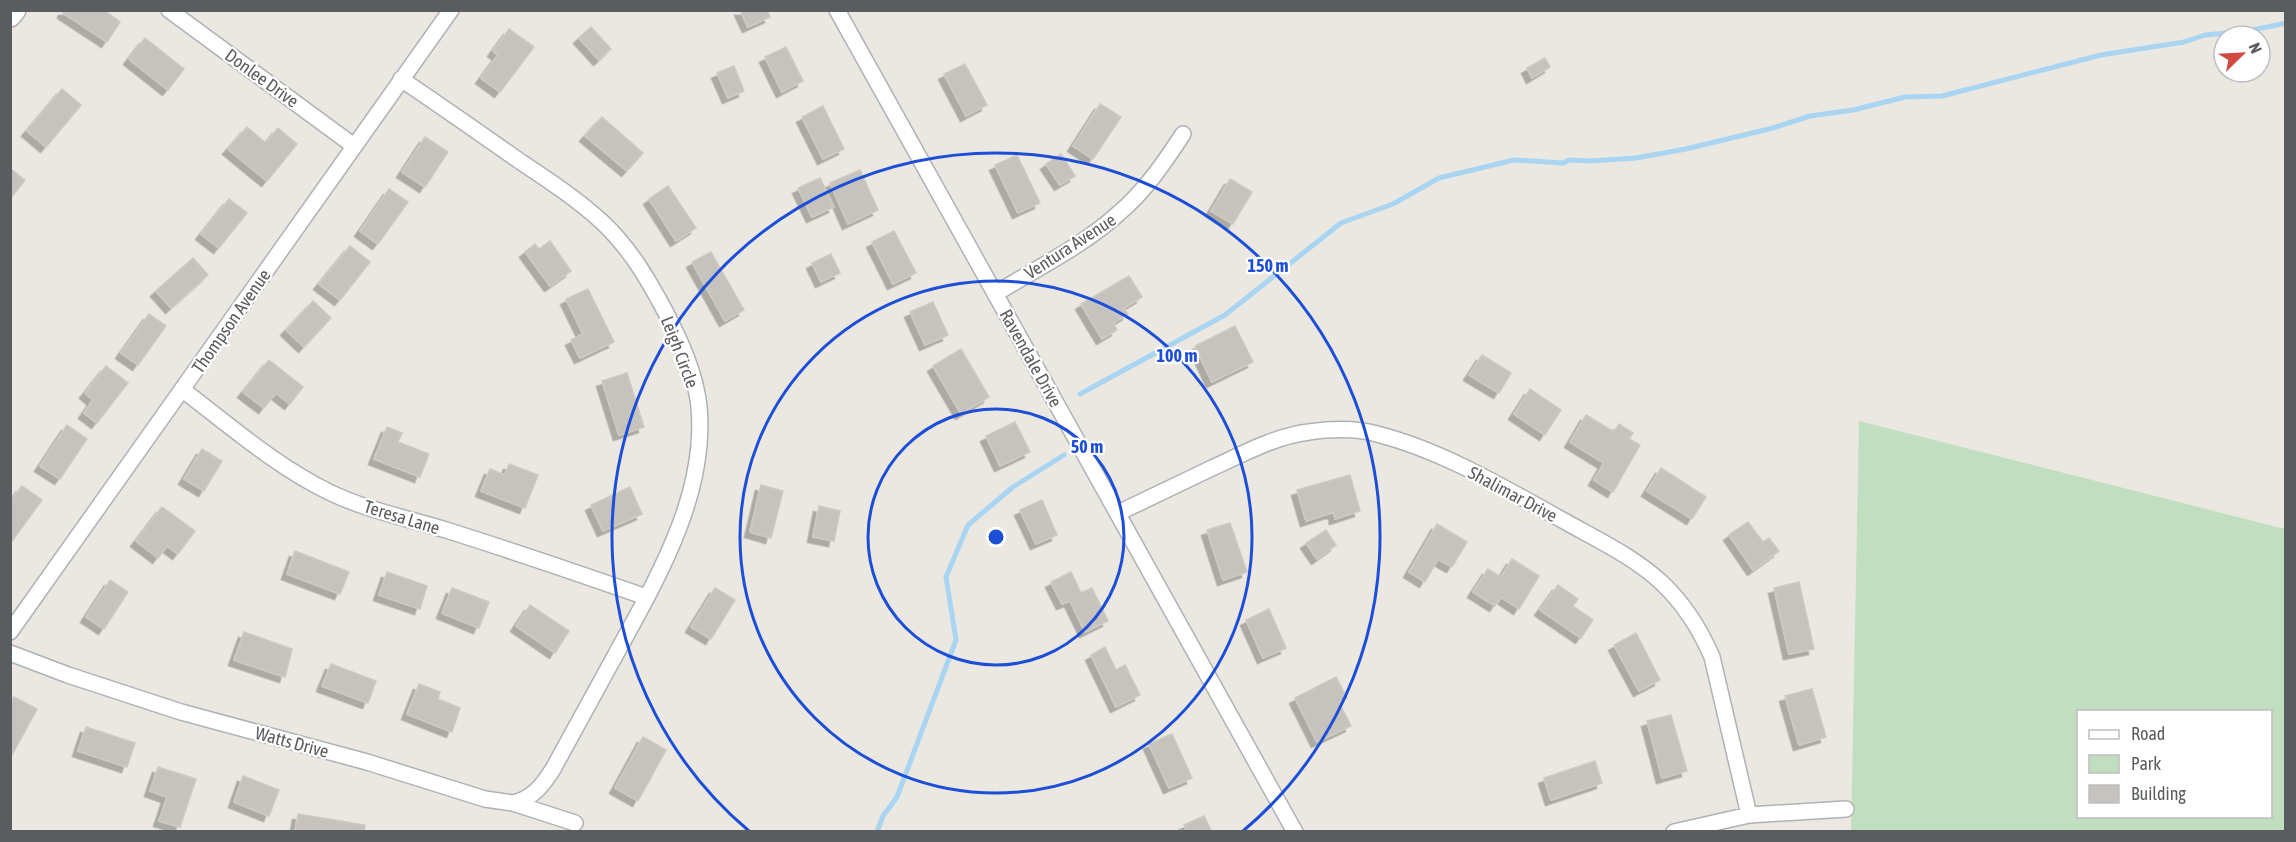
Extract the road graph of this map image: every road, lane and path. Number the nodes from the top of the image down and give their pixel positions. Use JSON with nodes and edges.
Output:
{"nodes":[{"id":1,"x":15,"y":10,"type":"edge"},
{"id":2,"x":170,"y":10,"type":"edge"},
{"id":3,"x":451,"y":10,"type":"edge"},
{"id":4,"x":837,"y":10,"type":"edge"},
{"id":5,"x":10,"y":16,"type":"edge"},
{"id":6,"x":401,"y":79,"type":"junction"},
{"id":7,"x":1183,"y":134,"type":"dead end"},
{"id":8,"x":354,"y":146,"type":"junction"},
{"id":9,"x":995,"y":294,"type":"junction"},
{"id":10,"x":183,"y":390,"type":"junction"},
{"id":11,"x":1118,"y":513,"type":"junction"},
{"id":12,"x":646,"y":597,"type":"junction"},
{"id":13,"x":10,"y":632,"type":"edge"},
{"id":14,"x":10,"y":653,"type":"edge"},
{"id":15,"x":513,"y":803,"type":"junction"},
{"id":16,"x":1846,"y":809,"type":"dead end"},
{"id":17,"x":1749,"y":815,"type":"junction"},
{"id":18,"x":575,"y":822,"type":"dead end"},
{"id":19,"x":1295,"y":831,"type":"edge"},
{"id":20,"x":1674,"y":831,"type":"edge"}],
"edges":[{"from":1,"to":5,"type":"main road"},
{"from":2,"to":8,"type":"street","name":"Donlee Drive"},
{"from":3,"to":6,"type":"street","name":"Thompson Avenue"},
{"from":4,"to":9,"type":"street","name":"Ravendale Drive"},
{"from":6,"to":8,"type":"street","name":"Thompson Avenue"},
{"from":6,"to":12,"type":"street","name":"Leigh Circle"},
{"from":7,"to":9,"type":"street","name":"Ventura Avenue"},
{"from":8,"to":10,"type":"street","name":"Thompson Avenue"},
{"from":9,"to":11,"type":"street","name":"Ravendale Drive"},
{"from":10,"to":12,"type":"street","name":"Teresa Lane"},
{"from":10,"to":13,"type":"street","name":"Thompson Avenue"},
{"from":11,"to":17,"type":"street","name":"Shalimar Drive"},
{"from":11,"to":19,"type":"street","name":"Ravendale Drive"},
{"from":12,"to":15,"type":"street","name":"Leigh Circle"},
{"from":14,"to":15,"type":"street","name":"Watts Drive"},
{"from":15,"to":18,"type":"street","name":"Watts Drive"},
{"from":16,"to":17,"type":"street"},
{"from":17,"to":20,"type":"street"}]}
